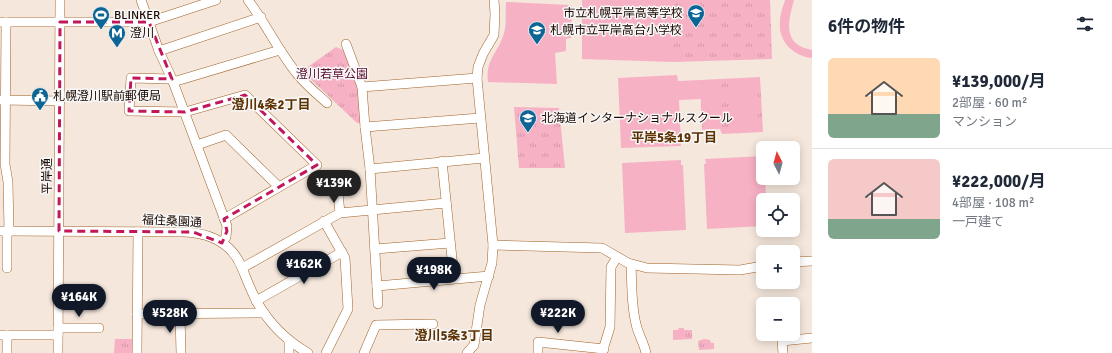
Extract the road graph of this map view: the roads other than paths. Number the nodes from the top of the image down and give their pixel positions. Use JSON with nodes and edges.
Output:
{"nodes":[{"id":1,"x":60,"y":0,"type":"edge"},
{"id":2,"x":141,"y":0,"type":"edge"},
{"id":3,"x":216,"y":0,"type":"edge"},
{"id":4,"x":248,"y":0,"type":"edge"},
{"id":5,"x":494,"y":0,"type":"edge"},
{"id":6,"x":261,"y":17,"type":"junction"},
{"id":7,"x":3,"y":22,"type":"edge"},
{"id":8,"x":60,"y":22,"type":"junction"},
{"id":9,"x":149,"y":22,"type":"junction"},
{"id":10,"x":346,"y":44,"type":"dead end"},
{"id":11,"x":280,"y":50,"type":"junction"},
{"id":12,"x":159,"y":51,"type":"junction"},
{"id":13,"x":477,"y":78,"type":"junction"},
{"id":14,"x":173,"y":81,"type":"junction"},
{"id":15,"x":362,"y":87,"type":"junction"},
{"id":16,"x":3,"y":100,"type":"edge"},
{"id":17,"x":60,"y":101,"type":"junction"},
{"id":18,"x":327,"y":103,"type":"dead end"},
{"id":19,"x":185,"y":112,"type":"junction"},
{"id":20,"x":480,"y":118,"type":"junction"},
{"id":21,"x":365,"y":127,"type":"junction"},
{"id":22,"x":196,"y":145,"type":"junction"},
{"id":23,"x":484,"y":158,"type":"junction"},
{"id":24,"x":442,"y":162,"type":"junction"},
{"id":25,"x":370,"y":169,"type":"junction"},
{"id":26,"x":280,"y":187,"type":"junction"},
{"id":27,"x":338,"y":193,"type":"dead end"},
{"id":28,"x":446,"y":203,"type":"junction"},
{"id":29,"x":372,"y":209,"type":"junction"},
{"id":30,"x":340,"y":213,"type":"junction"},
{"id":31,"x":224,"y":219,"type":"junction"},
{"id":32,"x":324,"y":221,"type":"junction"},
{"id":33,"x":5,"y":231,"type":"edge"},
{"id":34,"x":59,"y":231,"type":"junction"},
{"id":35,"x":138,"y":232,"type":"junction"},
{"id":36,"x":222,"y":243,"type":"junction"},
{"id":37,"x":450,"y":243,"type":"junction"},
{"id":38,"x":493,"y":245,"type":"junction"},
{"id":39,"x":375,"y":249,"type":"junction"},
{"id":40,"x":342,"y":252,"type":"junction"},
{"id":41,"x":617,"y":257,"type":"junction"},
{"id":42,"x":800,"y":262,"type":"edge"},
{"id":43,"x":812,"y":262,"type":"edge"},
{"id":44,"x":631,"y":264,"type":"junction"},
{"id":45,"x":756,"y":267,"type":"edge"},
{"id":46,"x":7,"y":268,"type":"dead end"},
{"id":47,"x":242,"y":268,"type":"junction"},
{"id":48,"x":489,"y":276,"type":"junction"},
{"id":49,"x":454,"y":278,"type":"junction"},
{"id":50,"x":377,"y":286,"type":"junction"},
{"id":51,"x":256,"y":301,"type":"junction"},
{"id":52,"x":378,"y":304,"type":"dead end"},
{"id":53,"x":264,"y":313,"type":"junction"},
{"id":54,"x":137,"y":314,"type":"junction"},
{"id":55,"x":180,"y":314,"type":"junction"},
{"id":56,"x":433,"y":324,"type":"dead end"},
{"id":57,"x":99,"y":328,"type":"dead end"},
{"id":58,"x":58,"y":332,"type":"junction"},
{"id":59,"x":3,"y":335,"type":"edge"},
{"id":60,"x":812,"y":338,"type":"edge"},
{"id":61,"x":289,"y":340,"type":"junction"},
{"id":62,"x":603,"y":351,"type":"edge"},
{"id":63,"x":6,"y":353,"type":"edge"},
{"id":64,"x":58,"y":353,"type":"edge"},
{"id":65,"x":137,"y":353,"type":"edge"},
{"id":66,"x":181,"y":353,"type":"edge"},
{"id":67,"x":289,"y":353,"type":"edge"},
{"id":68,"x":308,"y":353,"type":"edge"},
{"id":69,"x":326,"y":353,"type":"edge"},
{"id":70,"x":364,"y":353,"type":"edge"},
{"id":71,"x":467,"y":353,"type":"edge"},
{"id":72,"x":538,"y":353,"type":"edge"},
{"id":73,"x":646,"y":353,"type":"edge"},
{"id":74,"x":783,"y":353,"type":"edge"}],
"edges":[{"from":1,"to":8,"type":"street","name":"平岸通"},
{"from":2,"to":9,"type":"street"},
{"from":3,"to":9,"type":"street"},
{"from":4,"to":6,"type":"street"},
{"from":5,"to":13,"type":"street"},
{"from":6,"to":11,"type":"street"},
{"from":6,"to":12,"type":"street"},
{"from":7,"to":8,"type":"street"},
{"from":7,"to":16,"type":"street"},
{"from":8,"to":9,"type":"street"},
{"from":8,"to":17,"type":"street","name":"平岸通"},
{"from":9,"to":12,"type":"street"},
{"from":10,"to":15,"type":"street"},
{"from":11,"to":14,"type":"street"},
{"from":11,"to":18,"type":"street"},
{"from":12,"to":14,"type":"street"},
{"from":13,"to":15,"type":"street"},
{"from":13,"to":20,"type":"street"},
{"from":14,"to":19,"type":"street"},
{"from":14,"to":19,"type":"street"},
{"from":15,"to":21,"type":"street"},
{"from":16,"to":17,"type":"street"},
{"from":16,"to":33,"type":"street"},
{"from":17,"to":34,"type":"street","name":"平岸通"},
{"from":19,"to":22,"type":"street"},
{"from":19,"to":26,"type":"street"},
{"from":20,"to":21,"type":"street"},
{"from":20,"to":23,"type":"street"},
{"from":21,"to":25,"type":"street"},
{"from":22,"to":26,"type":"street"},
{"from":22,"to":31,"type":"street"},
{"from":23,"to":24,"type":"street"},
{"from":23,"to":38,"type":"street"},
{"from":24,"to":25,"type":"street"},
{"from":24,"to":28,"type":"street"},
{"from":25,"to":29,"type":"street"},
{"from":26,"to":31,"type":"street"},
{"from":27,"to":30,"type":"street"},
{"from":28,"to":29,"type":"street"},
{"from":28,"to":37,"type":"street"},
{"from":29,"to":30,"type":"street"},
{"from":29,"to":39,"type":"street"},
{"from":30,"to":32,"type":"street"},
{"from":31,"to":36,"type":"street"},
{"from":32,"to":40,"type":"street"},
{"from":32,"to":47,"type":"street"},
{"from":33,"to":34,"type":"street","name":"福住桑園通"},
{"from":33,"to":46,"type":"street"},
{"from":34,"to":35,"type":"street","name":"福住桑園通"},
{"from":34,"to":58,"type":"street","name":"平岸通"},
{"from":35,"to":36,"type":"street","name":"福住桑園通"},
{"from":35,"to":54,"type":"street"},
{"from":36,"to":47,"type":"street","name":"福住桑園通"},
{"from":37,"to":39,"type":"street"},
{"from":37,"to":49,"type":"street"},
{"from":38,"to":41,"type":"street"},
{"from":38,"to":48,"type":"street"},
{"from":39,"to":50,"type":"street"},
{"from":40,"to":51,"type":"street"},
{"from":40,"to":69,"type":"street"},
{"from":41,"to":44,"type":"street"},
{"from":41,"to":62,"type":"street"},
{"from":42,"to":43,"type":"street"},
{"from":44,"to":45,"type":"street"},
{"from":44,"to":73,"type":"street"},
{"from":47,"to":51,"type":"street","name":"福住桑園通"},
{"from":48,"to":49,"type":"street"},
{"from":48,"to":71,"type":"street"},
{"from":49,"to":50,"type":"street"},
{"from":50,"to":52,"type":"street"},
{"from":51,"to":53,"type":"street","name":"福住桑園通"},
{"from":53,"to":55,"type":"street"},
{"from":53,"to":61,"type":"street","name":"福住桑園通"},
{"from":54,"to":55,"type":"street"},
{"from":54,"to":65,"type":"street"},
{"from":55,"to":66,"type":"street"},
{"from":56,"to":70,"type":"street"},
{"from":57,"to":58,"type":"street"},
{"from":58,"to":59,"type":"street"},
{"from":58,"to":64,"type":"street","name":"平岸通"},
{"from":59,"to":63,"type":"street"},
{"from":60,"to":74,"type":"street"},
{"from":61,"to":67,"type":"street"},
{"from":61,"to":68,"type":"street","name":"福住桑園通"},
{"from":62,"to":72,"type":"street"}]}
